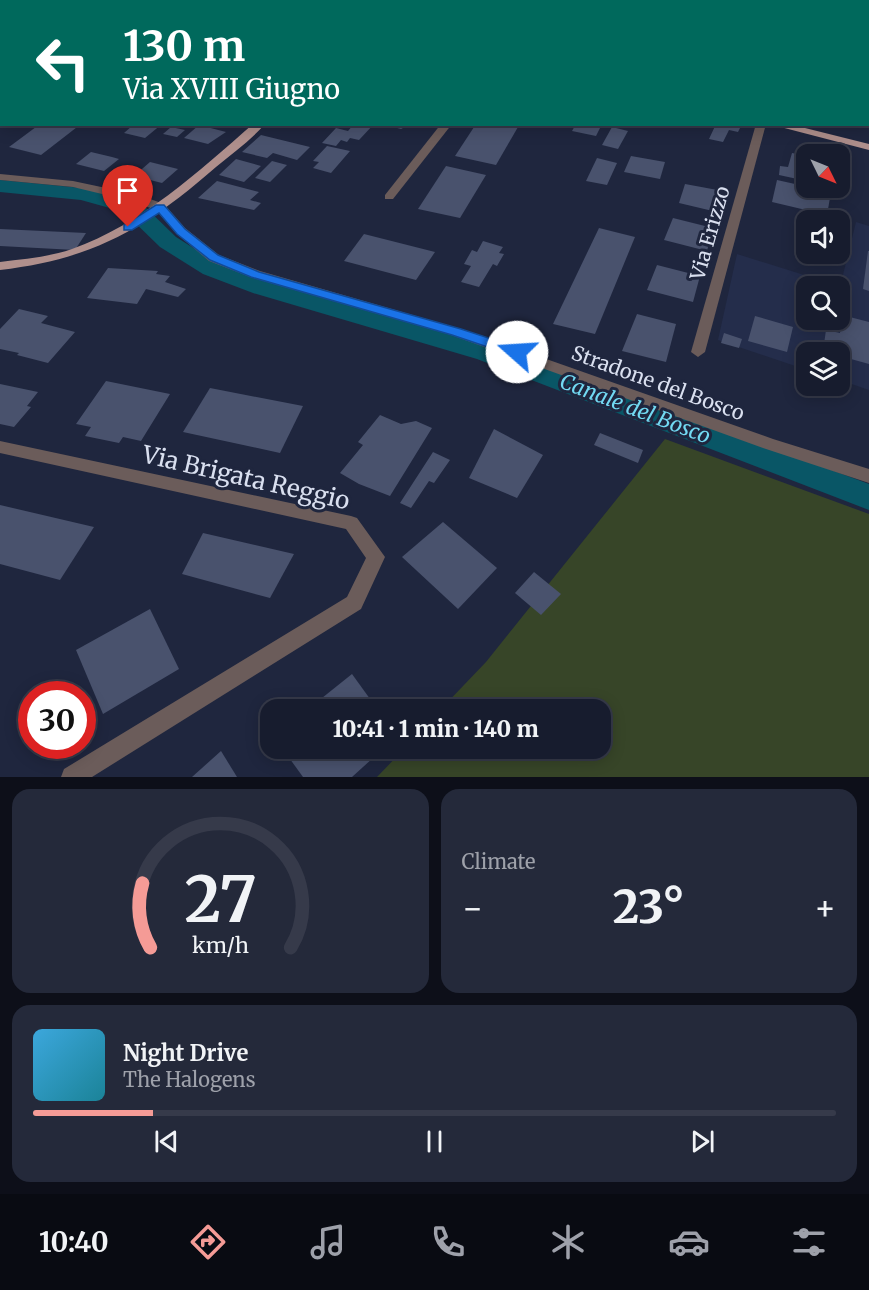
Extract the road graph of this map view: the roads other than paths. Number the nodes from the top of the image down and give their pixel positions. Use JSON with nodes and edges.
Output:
{"nodes":[{"id":1,"x":258,"y":126,"type":"edge"},
{"id":2,"x":445,"y":126,"type":"edge"},
{"id":3,"x":760,"y":126,"type":"edge"},
{"id":4,"x":782,"y":126,"type":"edge"},
{"id":5,"x":869,"y":147,"type":"edge"},
{"id":6,"x":0,"y":177,"type":"edge"},
{"id":7,"x":389,"y":196,"type":"dead end"},
{"id":8,"x":155,"y":210,"type":"junction"},
{"id":9,"x":0,"y":266,"type":"edge"},
{"id":10,"x":698,"y":352,"type":"dead end"},
{"id":11,"x":0,"y":447,"type":"edge"},
{"id":12,"x":869,"y":476,"type":"edge"},
{"id":13,"x":72,"y":777,"type":"edge"}],
"edges":[{"from":1,"to":8,"type":"main road"},
{"from":2,"to":7,"type":"street"},
{"from":3,"to":10,"type":"street","name":"Via Erizzo"},
{"from":4,"to":5,"type":"main road"},
{"from":6,"to":8,"type":"street"},
{"from":8,"to":9,"type":"main road"},
{"from":8,"to":12,"type":"street","name":"Stradone del Bosco"},
{"from":11,"to":13,"type":"street","name":"Via Brigata Reggio"}]}
